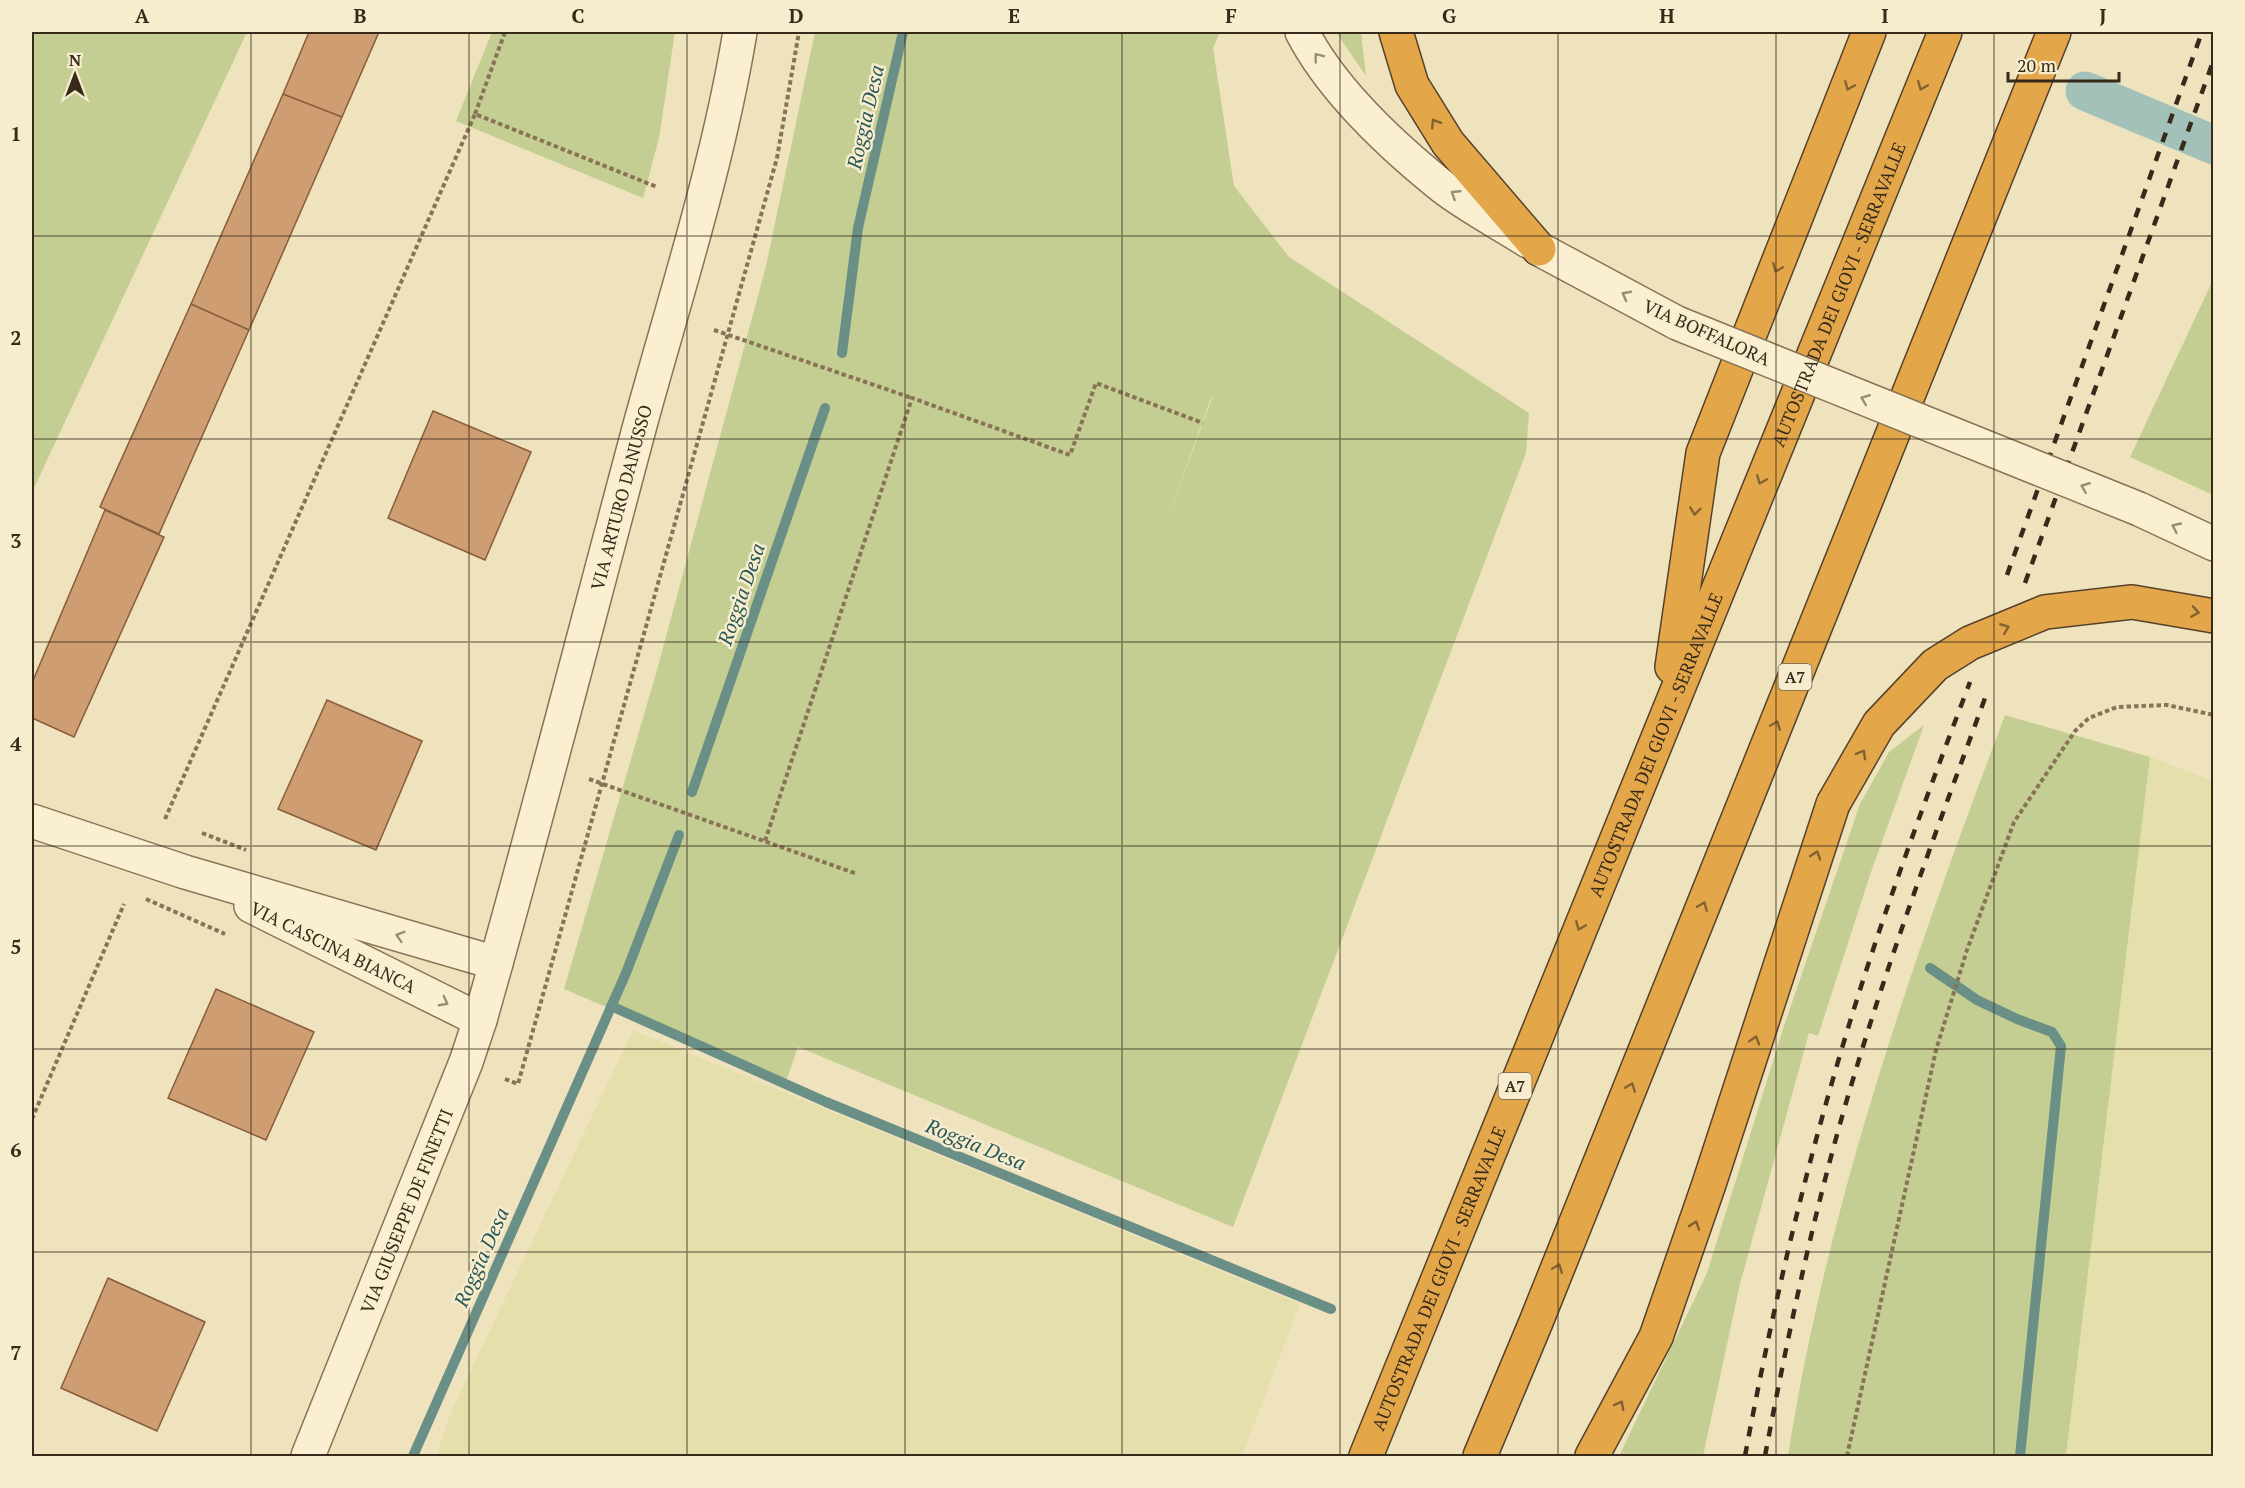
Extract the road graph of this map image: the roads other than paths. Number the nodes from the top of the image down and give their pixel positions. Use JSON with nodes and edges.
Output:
{"nodes":[{"id":1,"x":740,"y":32,"type":"edge"},
{"id":2,"x":1302,"y":32,"type":"edge"},
{"id":3,"x":1396,"y":32,"type":"edge"},
{"id":4,"x":1869,"y":32,"type":"edge"},
{"id":5,"x":1945,"y":32,"type":"edge"},
{"id":6,"x":2054,"y":32,"type":"edge"},
{"id":7,"x":1539,"y":249,"type":"junction"},
{"id":8,"x":2214,"y":544,"type":"edge"},
{"id":9,"x":2214,"y":616,"type":"edge"},
{"id":10,"x":1665,"y":716,"type":"junction"},
{"id":11,"x":32,"y":821,"type":"edge"},
{"id":12,"x":185,"y":872,"type":"junction"},
{"id":13,"x":496,"y":963,"type":"junction"},
{"id":14,"x":480,"y":1020,"type":"junction"},
{"id":15,"x":1536,"y":1322,"type":"junction"},
{"id":16,"x":308,"y":1456,"type":"edge"},
{"id":17,"x":1366,"y":1456,"type":"edge"},
{"id":18,"x":1480,"y":1456,"type":"edge"},
{"id":19,"x":1503,"y":1456,"type":"edge"},
{"id":20,"x":1592,"y":1456,"type":"edge"}],
"edges":[{"from":1,"to":13,"type":"street","name":"VIA ARTURO DANUSSO"},
{"from":7,"to":2,"type":"street","name":"VIA BOFFALORA","one_way":true},
{"from":7,"to":3,"type":"highway","one_way":true},
{"from":4,"to":10,"type":"highway","one_way":true},
{"from":5,"to":10,"type":"highway","name":"AUTOSTRADA DEI GIOVI - SERRAVALLE","number":"A7","one_way":true},
{"from":15,"to":6,"type":"highway","number":"A7","one_way":true},
{"from":8,"to":7,"type":"street","name":"VIA BOFFALORA","one_way":true,"bridge":true},
{"from":20,"to":9,"type":"highway","one_way":true,"bridge":true},
{"from":10,"to":17,"type":"highway","name":"AUTOSTRADA DEI GIOVI - SERRAVALLE","number":"A7","one_way":true},
{"from":11,"to":12,"type":"street","name":"VIA CASCINA BIANCA"},
{"from":13,"to":12,"type":"street","name":"VIA CASCINA BIANCA","one_way":true},
{"from":12,"to":14,"type":"street","name":"VIA CASCINA BIANCA","one_way":true},
{"from":13,"to":14,"type":"street","name":"VIA GIUSEPPE DE FINETTI"},
{"from":14,"to":16,"type":"street","name":"VIA GIUSEPPE DE FINETTI"},
{"from":15,"to":18,"type":"highway","number":"A7"},
{"from":15,"to":19,"type":"highway"}]}
